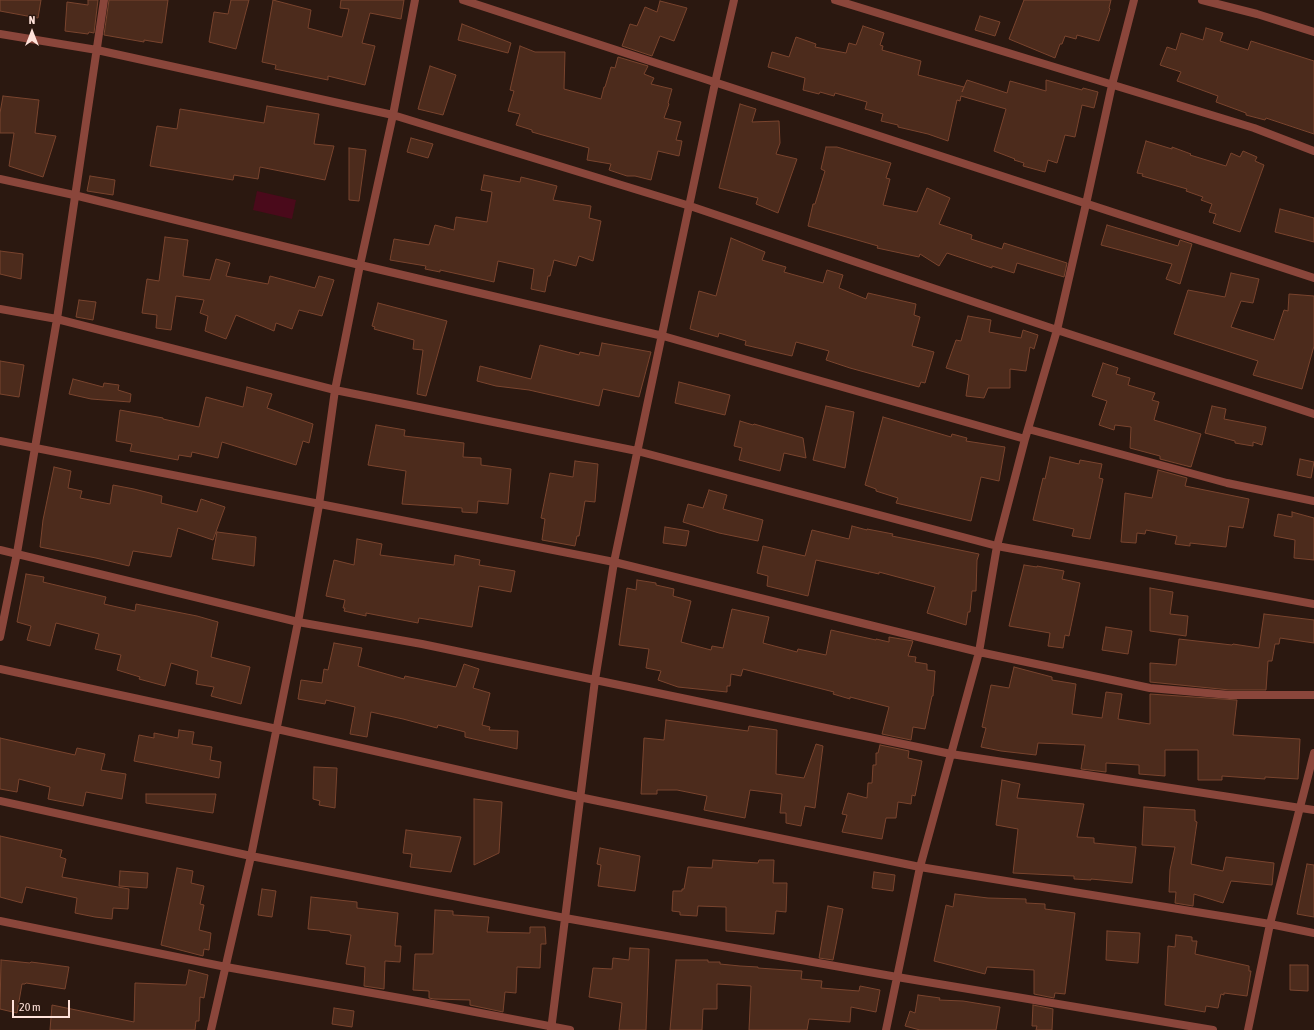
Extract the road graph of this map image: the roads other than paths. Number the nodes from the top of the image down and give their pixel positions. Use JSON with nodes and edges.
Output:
{"nodes":[{"id":1,"x":104,"y":0,"type":"edge"},
{"id":2,"x":415,"y":0,"type":"edge"},
{"id":3,"x":463,"y":0,"type":"edge"},
{"id":4,"x":734,"y":0,"type":"edge"},
{"id":5,"x":835,"y":0,"type":"edge"},
{"id":6,"x":1134,"y":0,"type":"edge"},
{"id":7,"x":1202,"y":0,"type":"edge"},
{"id":8,"x":1314,"y":32,"type":"edge"},
{"id":9,"x":0,"y":34,"type":"edge"},
{"id":10,"x":97,"y":50,"type":"junction"},
{"id":11,"x":715,"y":83,"type":"junction"},
{"id":12,"x":1112,"y":85,"type":"junction"},
{"id":13,"x":393,"y":115,"type":"junction"},
{"id":14,"x":1314,"y":151,"type":"edge"},
{"id":15,"x":0,"y":179,"type":"edge"},
{"id":16,"x":74,"y":195,"type":"junction"},
{"id":17,"x":1086,"y":204,"type":"junction"},
{"id":18,"x":690,"y":206,"type":"junction"},
{"id":19,"x":360,"y":265,"type":"junction"},
{"id":20,"x":1314,"y":278,"type":"edge"},
{"id":21,"x":0,"y":309,"type":"edge"},
{"id":22,"x":57,"y":320,"type":"junction"},
{"id":23,"x":1057,"y":330,"type":"junction"},
{"id":24,"x":663,"y":336,"type":"junction"},
{"id":25,"x":335,"y":390,"type":"junction"},
{"id":26,"x":1314,"y":414,"type":"edge"},
{"id":27,"x":1028,"y":429,"type":"junction"},
{"id":28,"x":1025,"y":439,"type":"junction"},
{"id":29,"x":0,"y":441,"type":"edge"},
{"id":30,"x":35,"y":448,"type":"junction"},
{"id":31,"x":637,"y":451,"type":"junction"},
{"id":32,"x":1314,"y":501,"type":"edge"},
{"id":33,"x":319,"y":505,"type":"junction"},
{"id":34,"x":997,"y":546,"type":"junction"},
{"id":35,"x":0,"y":550,"type":"edge"},
{"id":36,"x":17,"y":553,"type":"junction"},
{"id":37,"x":614,"y":562,"type":"junction"},
{"id":38,"x":1314,"y":604,"type":"edge"},
{"id":39,"x":298,"y":622,"type":"junction"},
{"id":40,"x":0,"y":637,"type":"edge"},
{"id":41,"x":979,"y":652,"type":"junction"},
{"id":42,"x":0,"y":669,"type":"edge"},
{"id":43,"x":594,"y":680,"type":"junction"},
{"id":44,"x":1314,"y":696,"type":"edge"},
{"id":45,"x":277,"y":729,"type":"junction"},
{"id":46,"x":1314,"y":753,"type":"edge"},
{"id":47,"x":951,"y":754,"type":"junction"},
{"id":48,"x":579,"y":797,"type":"junction"},
{"id":49,"x":0,"y":801,"type":"edge"},
{"id":50,"x":1300,"y":807,"type":"junction"},
{"id":51,"x":1314,"y":810,"type":"edge"},
{"id":52,"x":251,"y":856,"type":"junction"},
{"id":53,"x":920,"y":867,"type":"junction"},
{"id":54,"x":565,"y":918,"type":"junction"},
{"id":55,"x":0,"y":921,"type":"edge"},
{"id":56,"x":1270,"y":924,"type":"junction"},
{"id":57,"x":1314,"y":933,"type":"edge"},
{"id":58,"x":226,"y":966,"type":"junction"},
{"id":59,"x":897,"y":977,"type":"junction"},
{"id":60,"x":552,"y":1028,"type":"edge"},
{"id":61,"x":211,"y":1030,"type":"edge"},
{"id":62,"x":570,"y":1030,"type":"edge"},
{"id":63,"x":886,"y":1030,"type":"edge"},
{"id":64,"x":1213,"y":1030,"type":"edge"},
{"id":65,"x":1248,"y":1030,"type":"edge"}],
"edges":[{"from":1,"to":10,"type":"street"},
{"from":2,"to":13,"type":"street"},
{"from":3,"to":11,"type":"street"},
{"from":4,"to":11,"type":"street"},
{"from":5,"to":12,"type":"street"},
{"from":6,"to":12,"type":"street"},
{"from":7,"to":8,"type":"street"},
{"from":9,"to":10,"type":"street"},
{"from":10,"to":13,"type":"street"},
{"from":10,"to":16,"type":"street"},
{"from":11,"to":17,"type":"street"},
{"from":11,"to":18,"type":"street"},
{"from":12,"to":14,"type":"street"},
{"from":12,"to":17,"type":"street"},
{"from":13,"to":18,"type":"street"},
{"from":13,"to":19,"type":"street"},
{"from":15,"to":16,"type":"street"},
{"from":16,"to":19,"type":"street"},
{"from":16,"to":22,"type":"street"},
{"from":17,"to":20,"type":"street"},
{"from":17,"to":23,"type":"street"},
{"from":18,"to":23,"type":"street"},
{"from":18,"to":24,"type":"street"},
{"from":19,"to":24,"type":"street"},
{"from":19,"to":25,"type":"street"},
{"from":21,"to":22,"type":"street"},
{"from":22,"to":25,"type":"street"},
{"from":22,"to":30,"type":"street"},
{"from":23,"to":26,"type":"street"},
{"from":23,"to":27,"type":"street"},
{"from":24,"to":28,"type":"street"},
{"from":24,"to":31,"type":"street"},
{"from":25,"to":31,"type":"street"},
{"from":25,"to":33,"type":"street"},
{"from":27,"to":28,"type":"street"},
{"from":27,"to":32,"type":"street"},
{"from":28,"to":34,"type":"street"},
{"from":29,"to":30,"type":"street"},
{"from":30,"to":33,"type":"street"},
{"from":30,"to":36,"type":"street"},
{"from":31,"to":34,"type":"street"},
{"from":31,"to":37,"type":"street"},
{"from":33,"to":37,"type":"street"},
{"from":33,"to":39,"type":"street"},
{"from":34,"to":38,"type":"street"},
{"from":34,"to":41,"type":"street"},
{"from":35,"to":36,"type":"street"},
{"from":36,"to":39,"type":"street"},
{"from":36,"to":40,"type":"street"},
{"from":37,"to":41,"type":"street"},
{"from":37,"to":43,"type":"street"},
{"from":39,"to":43,"type":"street"},
{"from":39,"to":45,"type":"street"},
{"from":41,"to":44,"type":"street"},
{"from":41,"to":47,"type":"street"},
{"from":42,"to":45,"type":"street"},
{"from":43,"to":47,"type":"street"},
{"from":43,"to":48,"type":"street"},
{"from":45,"to":48,"type":"street"},
{"from":45,"to":52,"type":"street"},
{"from":46,"to":50,"type":"street"},
{"from":47,"to":50,"type":"street"},
{"from":47,"to":53,"type":"street"},
{"from":48,"to":53,"type":"street"},
{"from":48,"to":54,"type":"street"},
{"from":49,"to":52,"type":"street"},
{"from":50,"to":51,"type":"street"},
{"from":50,"to":56,"type":"street"},
{"from":52,"to":54,"type":"street"},
{"from":52,"to":58,"type":"street"},
{"from":53,"to":56,"type":"street"},
{"from":53,"to":59,"type":"street"},
{"from":54,"to":59,"type":"street"},
{"from":54,"to":60,"type":"street"},
{"from":55,"to":58,"type":"street"},
{"from":56,"to":57,"type":"street"},
{"from":56,"to":65,"type":"street"},
{"from":58,"to":60,"type":"street"},
{"from":58,"to":61,"type":"street"},
{"from":59,"to":63,"type":"street"},
{"from":59,"to":64,"type":"street"},
{"from":60,"to":62,"type":"street"}]}
